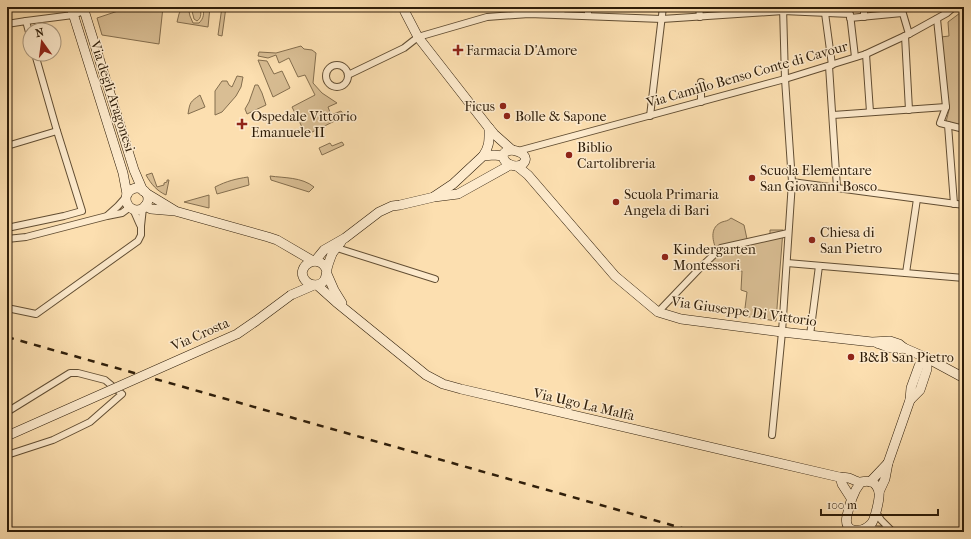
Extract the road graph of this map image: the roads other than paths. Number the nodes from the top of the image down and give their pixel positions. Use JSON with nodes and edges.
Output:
{"nodes":[{"id":1,"x":403,"y":7,"type":"edge"},
{"id":2,"x":562,"y":7,"type":"edge"},
{"id":3,"x":588,"y":7,"type":"edge"},
{"id":4,"x":664,"y":7,"type":"edge"},
{"id":5,"x":699,"y":7,"type":"edge"},
{"id":6,"x":736,"y":7,"type":"edge"},
{"id":7,"x":864,"y":7,"type":"edge"},
{"id":8,"x":954,"y":7,"type":"edge"},
{"id":9,"x":84,"y":9,"type":"edge"},
{"id":10,"x":783,"y":9,"type":"edge"},
{"id":11,"x":902,"y":10,"type":"edge"},
{"id":12,"x":72,"y":11,"type":"edge"},
{"id":13,"x":825,"y":13,"type":"junction"},
{"id":14,"x":737,"y":14,"type":"junction"},
{"id":15,"x":561,"y":15,"type":"junction"},
{"id":16,"x":588,"y":16,"type":"junction"},
{"id":17,"x":850,"y":16,"type":"junction"},
{"id":18,"x":700,"y":17,"type":"junction"},
{"id":19,"x":864,"y":17,"type":"junction"},
{"id":20,"x":662,"y":19,"type":"junction"},
{"id":21,"x":937,"y":19,"type":"junction"},
{"id":22,"x":26,"y":21,"type":"joint"},
{"id":23,"x":7,"y":24,"type":"edge"},
{"id":24,"x":907,"y":35,"type":"junction"},
{"id":25,"x":418,"y":37,"type":"junction"},
{"id":26,"x":866,"y":54,"type":"junction"},
{"id":27,"x":855,"y":57,"type":"junction"},
{"id":28,"x":37,"y":62,"type":"edge"},
{"id":29,"x":831,"y":65,"type":"junction"},
{"id":30,"x":348,"y":75,"type":"dead end"},
{"id":31,"x":785,"y":79,"type":"junction"},
{"id":32,"x":701,"y":82,"type":"dead end"},
{"id":33,"x":701,"y":102,"type":"junction"},
{"id":34,"x":946,"y":107,"type":"junction"},
{"id":35,"x":909,"y":110,"type":"junction"},
{"id":36,"x":870,"y":112,"type":"junction"},
{"id":37,"x":833,"y":115,"type":"junction"},
{"id":38,"x":650,"y":116,"type":"junction"},
{"id":39,"x":948,"y":125,"type":"junction"},
{"id":40,"x":964,"y":129,"type":"edge"},
{"id":41,"x":57,"y":131,"type":"junction"},
{"id":42,"x":492,"y":131,"type":"junction"},
{"id":43,"x":7,"y":146,"type":"edge"},
{"id":44,"x":539,"y":146,"type":"junction"},
{"id":45,"x":509,"y":153,"type":"junction"},
{"id":46,"x":483,"y":156,"type":"junction"},
{"id":47,"x":519,"y":163,"type":"junction"},
{"id":48,"x":792,"y":182,"type":"junction"},
{"id":49,"x":837,"y":188,"type":"junction"},
{"id":50,"x":144,"y":192,"type":"junction"},
{"id":51,"x":127,"y":195,"type":"junction"},
{"id":52,"x":434,"y":197,"type":"junction"},
{"id":53,"x":917,"y":199,"type":"junction"},
{"id":54,"x":954,"y":204,"type":"junction"},
{"id":55,"x":964,"y":205,"type":"edge"},
{"id":56,"x":144,"y":207,"type":"junction"},
{"id":57,"x":131,"y":208,"type":"junction"},
{"id":58,"x":175,"y":211,"type":"junction"},
{"id":59,"x":107,"y":216,"type":"junction"},
{"id":60,"x":141,"y":226,"type":"junction"},
{"id":61,"x":7,"y":228,"type":"edge"},
{"id":62,"x":788,"y":233,"type":"junction"},
{"id":63,"x":345,"y":238,"type":"junction"},
{"id":64,"x":7,"y":239,"type":"edge"},
{"id":65,"x":287,"y":246,"type":"junction"},
{"id":66,"x":337,"y":248,"type":"junction"},
{"id":67,"x":314,"y":261,"type":"junction"},
{"id":68,"x":786,"y":263,"type":"junction"},
{"id":69,"x":819,"y":266,"type":"junction"},
{"id":70,"x":327,"y":272,"type":"junction"},
{"id":71,"x":906,"y":273,"type":"junction"},
{"id":72,"x":304,"y":274,"type":"junction"},
{"id":73,"x":964,"y":278,"type":"edge"},
{"id":74,"x":435,"y":279,"type":"dead end"},
{"id":75,"x":316,"y":285,"type":"junction"},
{"id":76,"x":291,"y":295,"type":"junction"},
{"id":77,"x":7,"y":308,"type":"edge"},
{"id":78,"x":345,"y":309,"type":"junction"},
{"id":79,"x":658,"y":312,"type":"junction"},
{"id":80,"x":782,"y":332,"type":"junction"},
{"id":81,"x":810,"y":335,"type":"junction"},
{"id":82,"x":927,"y":358,"type":"junction"},
{"id":83,"x":964,"y":378,"type":"edge"},
{"id":84,"x":7,"y":412,"type":"edge"},
{"id":85,"x":772,"y":435,"type":"dead end"},
{"id":86,"x":7,"y":436,"type":"edge"},
{"id":87,"x":7,"y":455,"type":"edge"},
{"id":88,"x":888,"y":463,"type":"junction"},
{"id":89,"x":840,"y":477,"type":"junction"},
{"id":90,"x":865,"y":482,"type":"junction"},
{"id":91,"x":879,"y":492,"type":"junction"},
{"id":92,"x":852,"y":498,"type":"junction"},
{"id":93,"x":876,"y":512,"type":"junction"},
{"id":94,"x":846,"y":520,"type":"junction"},
{"id":95,"x":861,"y":531,"type":"edge"},
{"id":96,"x":894,"y":531,"type":"edge"},
{"id":97,"x":842,"y":532,"type":"edge"}],
"edges":[{"from":1,"to":25,"type":"street","name":"Via Giuseppe Di Vittorio"},
{"from":2,"to":15,"type":"street"},
{"from":3,"to":16,"type":"street"},
{"from":4,"to":20,"type":"street"},
{"from":5,"to":18,"type":"street"},
{"from":6,"to":14,"type":"street"},
{"from":7,"to":19,"type":"street"},
{"from":8,"to":21,"type":"street","name":"Via Camillo Benso Conte di Cavour"},
{"from":9,"to":12,"type":"street"},
{"from":9,"to":50,"type":"street","name":"Via degli Aragonesi"},
{"from":10,"to":13,"type":"street"},
{"from":10,"to":14,"type":"street"},
{"from":10,"to":31,"type":"street"},
{"from":11,"to":19,"type":"street"},
{"from":11,"to":24,"type":"street"},
{"from":12,"to":22,"type":"street"},
{"from":12,"to":51,"type":"street","name":"Via degli Aragonesi"},
{"from":13,"to":17,"type":"street"},
{"from":13,"to":29,"type":"street"},
{"from":14,"to":18,"type":"street"},
{"from":15,"to":16,"type":"street"},
{"from":15,"to":25,"type":"street"},
{"from":16,"to":20,"type":"street"},
{"from":17,"to":19,"type":"street"},
{"from":17,"to":27,"type":"street"},
{"from":18,"to":20,"type":"street"},
{"from":20,"to":38,"type":"street"},
{"from":21,"to":24,"type":"street","name":"Via Camillo Benso Conte di Cavour"},
{"from":21,"to":34,"type":"street"},
{"from":22,"to":23,"type":"street"},
{"from":24,"to":26,"type":"street","name":"Via Camillo Benso Conte di Cavour"},
{"from":24,"to":35,"type":"street"},
{"from":25,"to":30,"type":"street"},
{"from":25,"to":42,"type":"street","name":"Via Giuseppe Di Vittorio"},
{"from":26,"to":27,"type":"street","name":"Via Camillo Benso Conte di Cavour"},
{"from":26,"to":36,"type":"street"},
{"from":27,"to":29,"type":"street","name":"Via Camillo Benso Conte di Cavour"},
{"from":28,"to":41,"type":"street"},
{"from":29,"to":31,"type":"street","name":"Via Camillo Benso Conte di Cavour"},
{"from":29,"to":37,"type":"street"},
{"from":31,"to":33,"type":"street","name":"Via Camillo Benso Conte di Cavour"},
{"from":31,"to":48,"type":"street"},
{"from":32,"to":33,"type":"street"},
{"from":33,"to":38,"type":"street","name":"Via Camillo Benso Conte di Cavour"},
{"from":34,"to":35,"type":"street"},
{"from":34,"to":39,"type":"street"},
{"from":35,"to":36,"type":"street"},
{"from":36,"to":37,"type":"street"},
{"from":37,"to":49,"type":"street"},
{"from":38,"to":44,"type":"street","name":"Via Camillo Benso Conte di Cavour"},
{"from":39,"to":40,"type":"street"},
{"from":39,"to":54,"type":"street"},
{"from":41,"to":43,"type":"street"},
{"from":41,"to":61,"type":"street"},
{"from":42,"to":45,"type":"street","name":"Via Giuseppe Di Vittorio"},
{"from":42,"to":46,"type":"street"},
{"from":44,"to":45,"type":"street","name":"Via Camillo Benso Conte di Cavour"},
{"from":44,"to":47,"type":"street","name":"Via Camillo Benso Conte di Cavour"},
{"from":45,"to":46,"type":"street","name":"Via Camillo Benso Conte di Cavour"},
{"from":45,"to":47,"type":"street","name":"Via Giuseppe Di Vittorio"},
{"from":45,"to":47,"type":"street","name":"Via Giuseppe Di Vittorio"},
{"from":46,"to":52,"type":"street","name":"Via Camillo Benso Conte di Cavour"},
{"from":47,"to":52,"type":"street","name":"Via Camillo Benso Conte di Cavour"},
{"from":47,"to":79,"type":"street","name":"Via Giuseppe Di Vittorio"},
{"from":48,"to":49,"type":"street"},
{"from":48,"to":62,"type":"street"},
{"from":49,"to":53,"type":"street"},
{"from":50,"to":51,"type":"street"},
{"from":50,"to":56,"type":"street"},
{"from":50,"to":58,"type":"street"},
{"from":51,"to":57,"type":"street"},
{"from":51,"to":59,"type":"street"},
{"from":52,"to":63,"type":"street","name":"Via Camillo Benso Conte di Cavour"},
{"from":53,"to":54,"type":"street"},
{"from":53,"to":71,"type":"street"},
{"from":54,"to":55,"type":"street"},
{"from":56,"to":57,"type":"street"},
{"from":56,"to":58,"type":"street"},
{"from":56,"to":60,"type":"street"},
{"from":57,"to":59,"type":"street"},
{"from":57,"to":60,"type":"street"},
{"from":58,"to":65,"type":"street"},
{"from":59,"to":64,"type":"street"},
{"from":60,"to":77,"type":"street"},
{"from":62,"to":68,"type":"street"},
{"from":62,"to":79,"type":"street"},
{"from":63,"to":66,"type":"street"},
{"from":63,"to":67,"type":"street"},
{"from":65,"to":67,"type":"street"},
{"from":65,"to":72,"type":"street"},
{"from":66,"to":70,"type":"street"},
{"from":66,"to":74,"type":"street"},
{"from":67,"to":70,"type":"street"},
{"from":67,"to":72,"type":"street"},
{"from":68,"to":69,"type":"street"},
{"from":68,"to":80,"type":"street"},
{"from":69,"to":71,"type":"street"},
{"from":69,"to":81,"type":"street"},
{"from":70,"to":75,"type":"street"},
{"from":70,"to":78,"type":"street"},
{"from":71,"to":73,"type":"street"},
{"from":72,"to":75,"type":"street"},
{"from":72,"to":76,"type":"street"},
{"from":75,"to":76,"type":"street"},
{"from":75,"to":78,"type":"street","name":"Via Ugo La Malfa"},
{"from":76,"to":86,"type":"street","name":"Via Crosta","bridge":true},
{"from":78,"to":89,"type":"street","name":"Via Ugo La Malfa"},
{"from":79,"to":80,"type":"street","name":"Via Giuseppe Di Vittorio"},
{"from":80,"to":81,"type":"street","name":"Via Giuseppe Di Vittorio"},
{"from":80,"to":85,"type":"street"},
{"from":81,"to":82,"type":"street","name":"Via Giuseppe Di Vittorio"},
{"from":82,"to":83,"type":"street","name":"Via Giuseppe Di Vittorio"},
{"from":82,"to":88,"type":"street"},
{"from":84,"to":87,"type":"street"},
{"from":88,"to":90,"type":"street"},
{"from":88,"to":91,"type":"street"},
{"from":89,"to":90,"type":"street","name":"Via Ugo La Malfa"},
{"from":89,"to":92,"type":"street"},
{"from":90,"to":91,"type":"street"},
{"from":90,"to":92,"type":"street"},
{"from":91,"to":93,"type":"street"},
{"from":92,"to":94,"type":"street"},
{"from":93,"to":95,"type":"street"},
{"from":93,"to":96,"type":"street"},
{"from":94,"to":95,"type":"street"},
{"from":94,"to":97,"type":"street"},
{"from":95,"to":96,"type":"street"}]}
